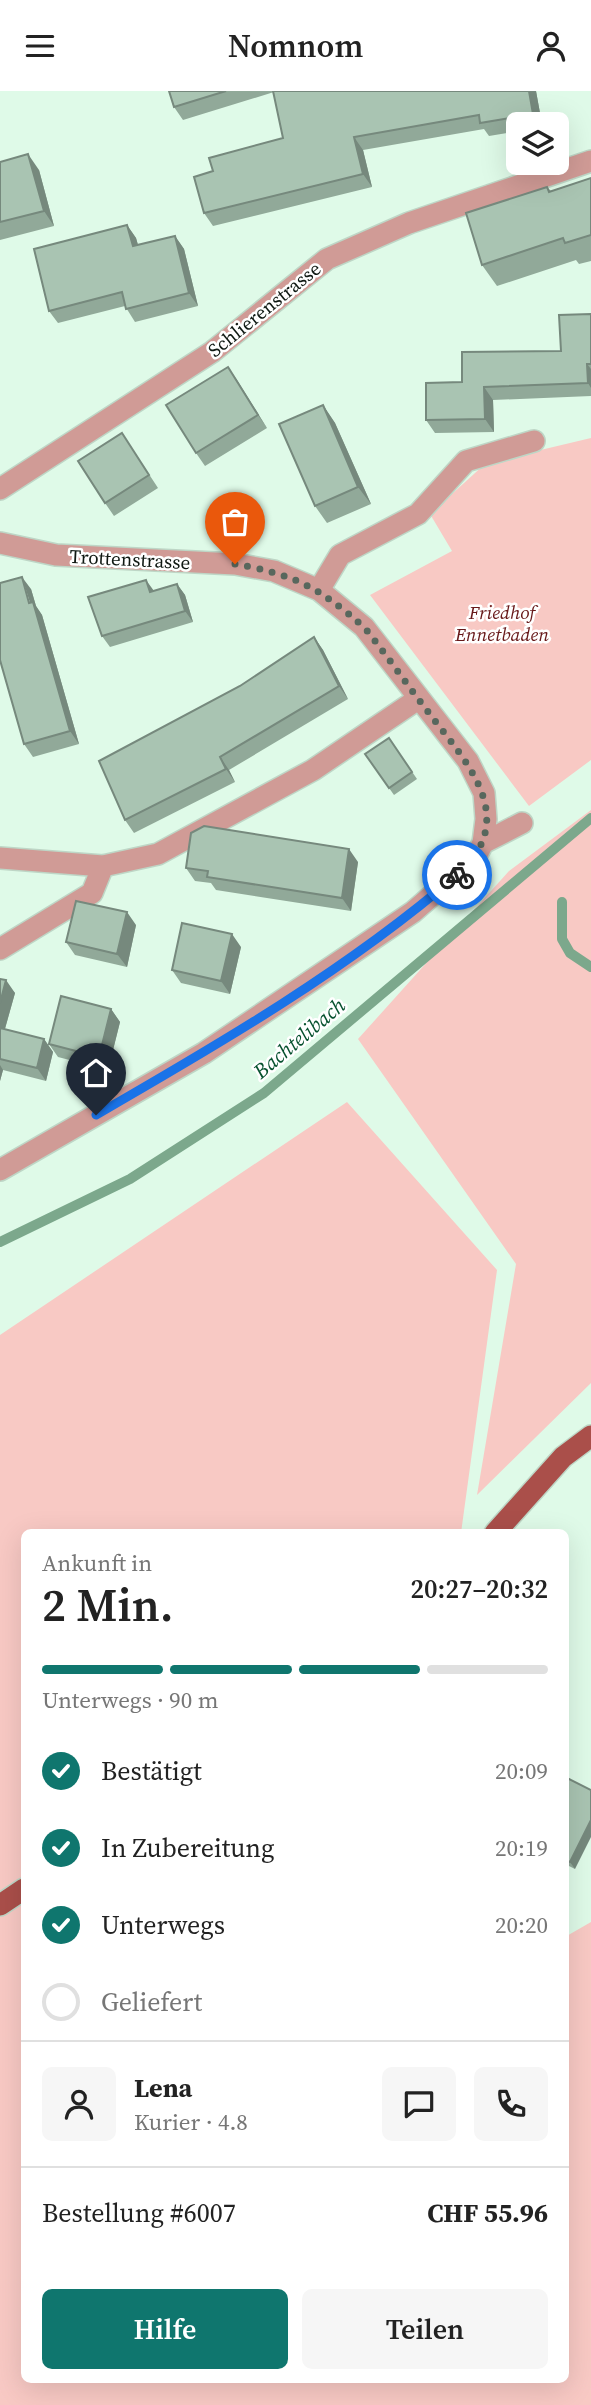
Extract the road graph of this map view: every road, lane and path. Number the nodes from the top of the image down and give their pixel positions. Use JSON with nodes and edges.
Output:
{"nodes":[{"id":1,"x":591,"y":162,"type":"edge"},
{"id":2,"x":534,"y":441,"type":"dead end"},
{"id":3,"x":0,"y":489,"type":"edge"},
{"id":4,"x":0,"y":543,"type":"edge"},
{"id":5,"x":318,"y":590,"type":"junction"},
{"id":6,"x":418,"y":699,"type":"junction"},
{"id":7,"x":522,"y":823,"type":"dead end"},
{"id":8,"x":483,"y":843,"type":"junction"},
{"id":9,"x":0,"y":858,"type":"edge"},
{"id":10,"x":103,"y":866,"type":"junction"},
{"id":11,"x":0,"y":949,"type":"edge"},
{"id":12,"x":0,"y":1170,"type":"edge"},
{"id":13,"x":591,"y":1436,"type":"edge"},
{"id":14,"x":499,"y":1529,"type":"edge"},
{"id":15,"x":21,"y":1891,"type":"edge"},
{"id":16,"x":0,"y":1905,"type":"edge"}],
"edges":[{"from":1,"to":3,"type":"street","name":"Schlierenstrasse"},
{"from":2,"to":5,"type":"street"},
{"from":4,"to":5,"type":"street","name":"Trottenstrasse"},
{"from":5,"to":6,"type":"street","name":"Trottenstrasse"},
{"from":6,"to":8,"type":"street","name":"Trottenstrasse"},
{"from":6,"to":10,"type":"street"},
{"from":7,"to":8,"type":"street"},
{"from":8,"to":12,"type":"street"},
{"from":9,"to":10,"type":"street"},
{"from":10,"to":11,"type":"street"},
{"from":13,"to":14,"type":"main road"},
{"from":15,"to":16,"type":"main road"}]}
